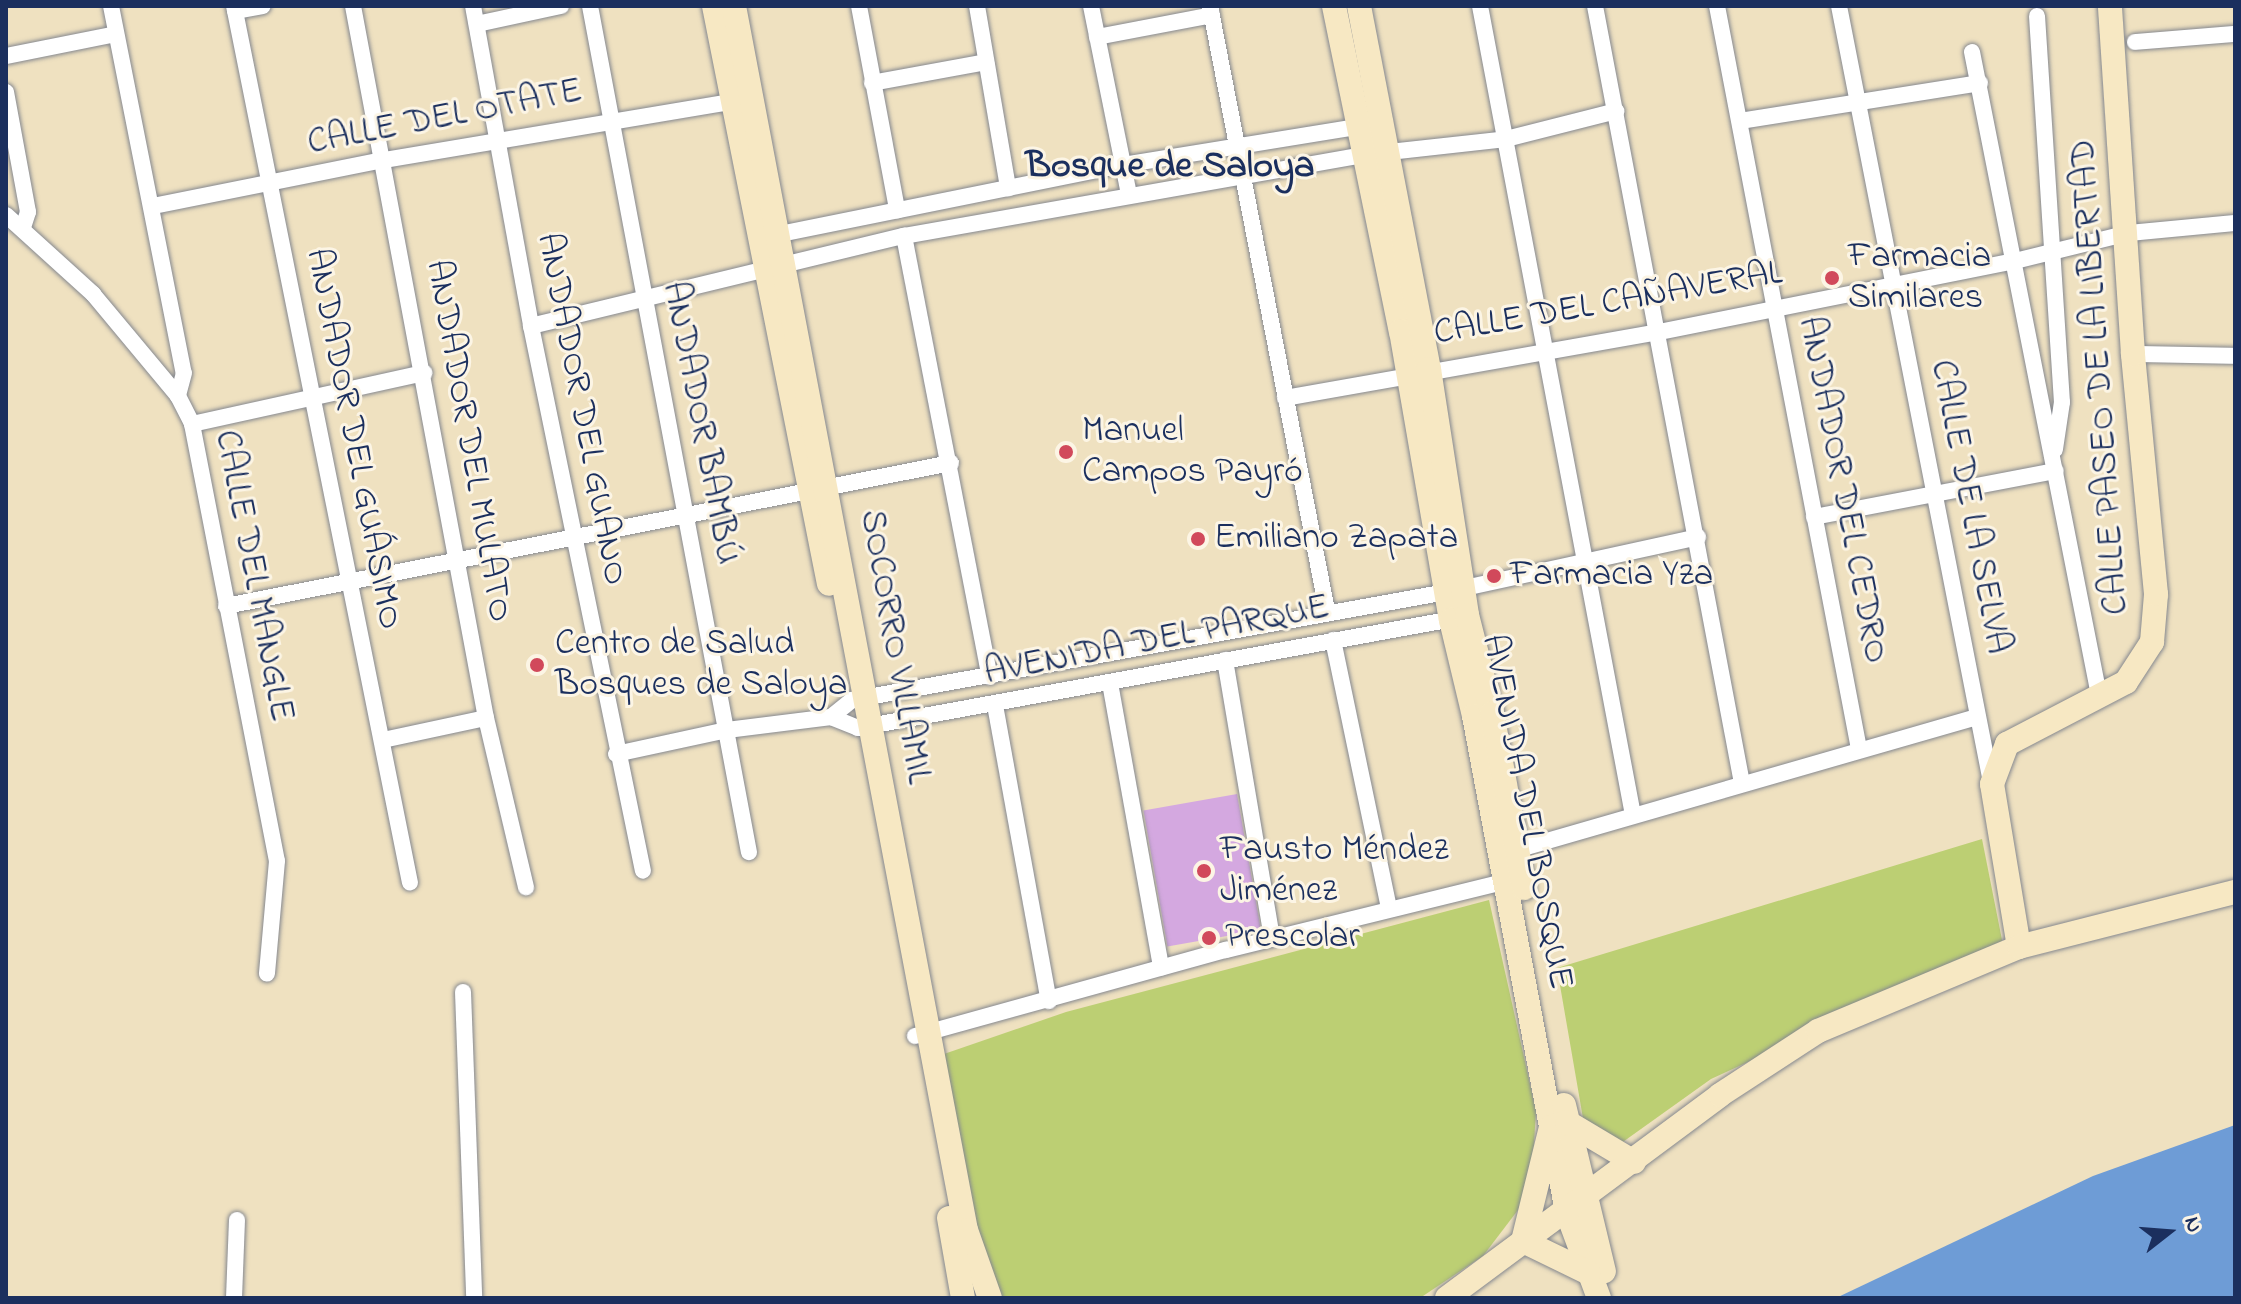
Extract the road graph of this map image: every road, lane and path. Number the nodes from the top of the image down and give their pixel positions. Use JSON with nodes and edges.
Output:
{"nodes":[{"id":1,"x":111,"y":6,"type":"edge"},
{"id":2,"x":263,"y":6,"type":"edge"},
{"id":3,"x":353,"y":6,"type":"edge"},
{"id":4,"x":473,"y":6,"type":"edge"},
{"id":5,"x":561,"y":6,"type":"edge"},
{"id":6,"x":590,"y":6,"type":"edge"},
{"id":7,"x":714,"y":6,"type":"edge"},
{"id":8,"x":734,"y":6,"type":"edge"},
{"id":9,"x":859,"y":6,"type":"edge"},
{"id":10,"x":977,"y":6,"type":"edge"},
{"id":11,"x":1091,"y":6,"type":"edge"},
{"id":12,"x":1334,"y":6,"type":"edge"},
{"id":13,"x":1359,"y":6,"type":"edge"},
{"id":14,"x":1480,"y":6,"type":"edge"},
{"id":15,"x":1595,"y":6,"type":"edge"},
{"id":16,"x":1717,"y":6,"type":"edge"},
{"id":17,"x":1839,"y":6,"type":"edge"},
{"id":18,"x":2110,"y":6,"type":"edge"},
{"id":19,"x":235,"y":9,"type":"edge"},
{"id":20,"x":1211,"y":10,"type":"edge"},
{"id":21,"x":2037,"y":16,"type":"dead end"},
{"id":22,"x":477,"y":24,"type":"junction"},
{"id":23,"x":116,"y":34,"type":"junction"},
{"id":24,"x":2235,"y":34,"type":"edge"},
{"id":25,"x":1097,"y":37,"type":"junction"},
{"id":26,"x":2135,"y":42,"type":"dead end"},
{"id":27,"x":1972,"y":52,"type":"dead end"},
{"id":28,"x":6,"y":56,"type":"edge"},
{"id":29,"x":986,"y":62,"type":"junction"},
{"id":30,"x":872,"y":83,"type":"junction"},
{"id":31,"x":1980,"y":83,"type":"junction"},
{"id":32,"x":6,"y":92,"type":"edge"},
{"id":33,"x":741,"y":100,"type":"junction"},
{"id":34,"x":1858,"y":104,"type":"junction"},
{"id":35,"x":1617,"y":111,"type":"junction"},
{"id":36,"x":611,"y":120,"type":"junction"},
{"id":37,"x":1740,"y":121,"type":"junction"},
{"id":38,"x":1382,"y":122,"type":"junction"},
{"id":39,"x":1357,"y":127,"type":"junction"},
{"id":40,"x":1506,"y":139,"type":"junction"},
{"id":41,"x":498,"y":140,"type":"junction"},
{"id":42,"x":1240,"y":147,"type":"junction"},
{"id":43,"x":1374,"y":154,"type":"junction"},
{"id":44,"x":384,"y":160,"type":"junction"},
{"id":45,"x":1122,"y":165,"type":"junction"},
{"id":46,"x":1245,"y":174,"type":"junction"},
{"id":47,"x":269,"y":184,"type":"junction"},
{"id":48,"x":1008,"y":188,"type":"junction"},
{"id":49,"x":1129,"y":195,"type":"junction"},
{"id":50,"x":153,"y":206,"type":"junction"},
{"id":51,"x":897,"y":210,"type":"junction"},
{"id":52,"x":6,"y":215,"type":"edge"},
{"id":53,"x":2235,"y":223,"type":"edge"},
{"id":54,"x":23,"y":227,"type":"junction"},
{"id":55,"x":2129,"y":233,"type":"junction"},
{"id":56,"x":904,"y":236,"type":"junction"},
{"id":57,"x":768,"y":237,"type":"junction"},
{"id":58,"x":2053,"y":252,"type":"junction"},
{"id":59,"x":2015,"y":261,"type":"junction"},
{"id":60,"x":773,"y":268,"type":"junction"},
{"id":61,"x":1894,"y":286,"type":"junction"},
{"id":62,"x":643,"y":301,"type":"junction"},
{"id":63,"x":1774,"y":307,"type":"junction"},
{"id":64,"x":531,"y":326,"type":"junction"},
{"id":65,"x":1654,"y":333,"type":"junction"},
{"id":66,"x":1547,"y":349,"type":"junction"},
{"id":67,"x":2133,"y":354,"type":"junction"},
{"id":68,"x":2235,"y":356,"type":"edge"},
{"id":69,"x":1418,"y":370,"type":"junction"},
{"id":70,"x":424,"y":373,"type":"junction"},
{"id":71,"x":178,"y":396,"type":"junction"},
{"id":72,"x":313,"y":397,"type":"junction"},
{"id":73,"x":1285,"y":398,"type":"junction"},
{"id":74,"x":192,"y":424,"type":"junction"},
{"id":75,"x":2054,"y":452,"type":"junction"},
{"id":76,"x":951,"y":463,"type":"junction"},
{"id":77,"x":2056,"y":471,"type":"junction"},
{"id":78,"x":819,"y":489,"type":"junction"},
{"id":79,"x":1936,"y":494,"type":"junction"},
{"id":80,"x":686,"y":515,"type":"junction"},
{"id":81,"x":1814,"y":517,"type":"junction"},
{"id":82,"x":573,"y":537,"type":"junction"},
{"id":83,"x":1698,"y":537,"type":"junction"},
{"id":84,"x":456,"y":560,"type":"junction"},
{"id":85,"x":1586,"y":561,"type":"junction"},
{"id":86,"x":346,"y":582,"type":"junction"},
{"id":87,"x":1455,"y":590,"type":"junction"},
{"id":88,"x":226,"y":606,"type":"junction"},
{"id":89,"x":1327,"y":611,"type":"junction"},
{"id":90,"x":1459,"y":618,"type":"junction"},
{"id":91,"x":1333,"y":640,"type":"junction"},
{"id":92,"x":1225,"y":660,"type":"junction"},
{"id":93,"x":990,"y":677,"type":"junction"},
{"id":94,"x":1110,"y":683,"type":"junction"},
{"id":95,"x":2099,"y":695,"type":"junction"},
{"id":96,"x":859,"y":699,"type":"junction"},
{"id":97,"x":995,"y":705,"type":"junction"},
{"id":98,"x":831,"y":717,"type":"junction"},
{"id":99,"x":1977,"y":717,"type":"junction"},
{"id":100,"x":486,"y":718,"type":"junction"},
{"id":101,"x":864,"y":726,"type":"junction"},
{"id":102,"x":727,"y":730,"type":"junction"},
{"id":103,"x":383,"y":740,"type":"junction"},
{"id":104,"x":1859,"y":749,"type":"junction"},
{"id":105,"x":616,"y":754,"type":"junction"},
{"id":106,"x":1742,"y":783,"type":"junction"},
{"id":107,"x":1992,"y":784,"type":"junction"},
{"id":108,"x":1633,"y":815,"type":"junction"},
{"id":109,"x":749,"y":852,"type":"dead end"},
{"id":110,"x":1509,"y":852,"type":"junction"},
{"id":111,"x":643,"y":871,"type":"dead end"},
{"id":112,"x":1506,"y":881,"type":"junction"},
{"id":113,"x":410,"y":883,"type":"dead end"},
{"id":114,"x":526,"y":887,"type":"dead end"},
{"id":115,"x":2235,"y":892,"type":"edge"},
{"id":116,"x":1389,"y":908,"type":"junction"},
{"id":117,"x":1272,"y":938,"type":"junction"},
{"id":118,"x":2019,"y":947,"type":"junction"},
{"id":119,"x":1161,"y":967,"type":"junction"},
{"id":120,"x":267,"y":974,"type":"dead end"},
{"id":121,"x":463,"y":992,"type":"dead end"},
{"id":122,"x":1049,"y":1001,"type":"junction"},
{"id":123,"x":923,"y":1034,"type":"junction"},
{"id":124,"x":1559,"y":1124,"type":"junction"},
{"id":125,"x":1634,"y":1162,"type":"junction"},
{"id":126,"x":1575,"y":1206,"type":"junction"},
{"id":127,"x":237,"y":1220,"type":"dead end"},
{"id":128,"x":1523,"y":1241,"type":"junction"},
{"id":129,"x":1601,"y":1288,"type":"edge"},
{"id":130,"x":234,"y":1298,"type":"edge"},
{"id":131,"x":474,"y":1298,"type":"edge"},
{"id":132,"x":963,"y":1298,"type":"edge"},
{"id":133,"x":990,"y":1298,"type":"edge"},
{"id":134,"x":1447,"y":1298,"type":"edge"}],
"edges":[{"from":1,"to":23,"type":"street","name":"CALLE DEL MANGLE"},
{"from":2,"to":19,"type":"street"},
{"from":3,"to":44,"type":"street","name":"ANDADOR DEL MULATO"},
{"from":4,"to":22,"type":"street","name":"ANDADOR DEL GUANO"},
{"from":5,"to":22,"type":"street"},
{"from":6,"to":36,"type":"street","name":"ANDADOR BAMBÚ"},
{"from":7,"to":33,"type":"street","name":"SOCORRO VILLAMIL"},
{"from":8,"to":33,"type":"street","name":"SOCORRO VILLAMIL"},
{"from":9,"to":30,"type":"street"},
{"from":10,"to":29,"type":"street"},
{"from":11,"to":25,"type":"street"},
{"from":12,"to":39,"type":"street","name":"AVENIDA DEL BOSQUE"},
{"from":13,"to":38,"type":"street","name":"AVENIDA DEL BOSQUE"},
{"from":14,"to":40,"type":"street"},
{"from":15,"to":35,"type":"street"},
{"from":16,"to":37,"type":"street","name":"ANDADOR DEL CEDRO"},
{"from":17,"to":34,"type":"street","name":"CALLE DE LA SELVA"},
{"from":18,"to":55,"type":"street","name":"CALLE PASEO DE LA LIBERTAD"},
{"from":19,"to":47,"type":"street","name":"ANDADOR DEL GUÁSIMO"},
{"from":20,"to":25,"type":"street"},
{"from":20,"to":42,"type":"street"},
{"from":21,"to":58,"type":"street"},
{"from":22,"to":41,"type":"street","name":"ANDADOR DEL GUANO"},
{"from":23,"to":28,"type":"street"},
{"from":23,"to":50,"type":"street","name":"CALLE DEL MANGLE"},
{"from":24,"to":26,"type":"street"},
{"from":25,"to":45,"type":"street"},
{"from":27,"to":31,"type":"street"},
{"from":29,"to":30,"type":"street"},
{"from":29,"to":48,"type":"street"},
{"from":30,"to":51,"type":"street"},
{"from":31,"to":34,"type":"street"},
{"from":31,"to":59,"type":"street"},
{"from":32,"to":54,"type":"street"},
{"from":33,"to":36,"type":"street","name":"CALLE DEL OTATE"},
{"from":33,"to":57,"type":"street","name":"SOCORRO VILLAMIL"},
{"from":34,"to":37,"type":"street"},
{"from":34,"to":61,"type":"street","name":"CALLE DE LA SELVA"},
{"from":35,"to":40,"type":"street"},
{"from":35,"to":65,"type":"street"},
{"from":36,"to":41,"type":"street","name":"CALLE DEL OTATE"},
{"from":36,"to":62,"type":"street","name":"ANDADOR BAMBÚ"},
{"from":37,"to":63,"type":"street","name":"ANDADOR DEL CEDRO"},
{"from":38,"to":39,"type":"street"},
{"from":38,"to":43,"type":"street","name":"AVENIDA DEL BOSQUE"},
{"from":39,"to":42,"type":"street"},
{"from":39,"to":43,"type":"street","name":"AVENIDA DEL BOSQUE"},
{"from":40,"to":43,"type":"street"},
{"from":40,"to":66,"type":"street"},
{"from":41,"to":44,"type":"street","name":"CALLE DEL OTATE"},
{"from":41,"to":64,"type":"street","name":"ANDADOR DEL GUANO"},
{"from":42,"to":45,"type":"street"},
{"from":42,"to":46,"type":"street"},
{"from":43,"to":46,"type":"street"},
{"from":43,"to":69,"type":"street","name":"AVENIDA DEL BOSQUE"},
{"from":44,"to":47,"type":"street","name":"CALLE DEL OTATE"},
{"from":44,"to":70,"type":"street","name":"ANDADOR DEL MULATO"},
{"from":45,"to":48,"type":"street"},
{"from":45,"to":49,"type":"street"},
{"from":46,"to":49,"type":"street"},
{"from":46,"to":73,"type":"street"},
{"from":47,"to":50,"type":"street","name":"CALLE DEL OTATE"},
{"from":47,"to":72,"type":"street","name":"ANDADOR DEL GUÁSIMO"},
{"from":48,"to":51,"type":"street"},
{"from":49,"to":56,"type":"street"},
{"from":50,"to":71,"type":"street","name":"CALLE DEL MANGLE"},
{"from":51,"to":57,"type":"street"},
{"from":52,"to":54,"type":"street"},
{"from":53,"to":55,"type":"street","name":"CALLE DEL CAÑAVERAL"},
{"from":54,"to":71,"type":"street"},
{"from":55,"to":58,"type":"street","name":"CALLE DEL CAÑAVERAL"},
{"from":55,"to":67,"type":"street","name":"CALLE PASEO DE LA LIBERTAD"},
{"from":56,"to":60,"type":"street"},
{"from":56,"to":76,"type":"street"},
{"from":57,"to":60,"type":"street","name":"SOCORRO VILLAMIL"},
{"from":58,"to":59,"type":"street","name":"CALLE DEL CAÑAVERAL"},
{"from":58,"to":75,"type":"street"},
{"from":59,"to":61,"type":"street","name":"CALLE DEL CAÑAVERAL"},
{"from":59,"to":75,"type":"street"},
{"from":60,"to":62,"type":"street"},
{"from":60,"to":78,"type":"street","name":"SOCORRO VILLAMIL"},
{"from":61,"to":63,"type":"street","name":"CALLE DEL CAÑAVERAL"},
{"from":61,"to":79,"type":"street","name":"CALLE DE LA SELVA"},
{"from":62,"to":64,"type":"street"},
{"from":62,"to":80,"type":"street","name":"ANDADOR BAMBÚ"},
{"from":63,"to":65,"type":"street","name":"CALLE DEL CAÑAVERAL"},
{"from":63,"to":81,"type":"street","name":"ANDADOR DEL CEDRO"},
{"from":64,"to":82,"type":"street","name":"ANDADOR DEL GUANO"},
{"from":65,"to":66,"type":"street","name":"CALLE DEL CAÑAVERAL"},
{"from":65,"to":83,"type":"street"},
{"from":66,"to":69,"type":"street","name":"CALLE DEL CAÑAVERAL"},
{"from":66,"to":85,"type":"street"},
{"from":67,"to":68,"type":"street"},
{"from":67,"to":95,"type":"street","name":"CALLE PASEO DE LA LIBERTAD"},
{"from":69,"to":73,"type":"street","name":"CALLE DEL CAÑAVERAL"},
{"from":69,"to":87,"type":"street","name":"AVENIDA DEL BOSQUE"},
{"from":70,"to":72,"type":"street"},
{"from":70,"to":84,"type":"street","name":"ANDADOR DEL MULATO"},
{"from":71,"to":74,"type":"street","name":"CALLE DEL MANGLE"},
{"from":72,"to":74,"type":"street"},
{"from":72,"to":86,"type":"street","name":"ANDADOR DEL GUÁSIMO"},
{"from":73,"to":89,"type":"street"},
{"from":74,"to":88,"type":"street","name":"CALLE DEL MANGLE"},
{"from":75,"to":77,"type":"street"},
{"from":76,"to":78,"type":"street"},
{"from":76,"to":93,"type":"street"},
{"from":77,"to":79,"type":"street"},
{"from":77,"to":95,"type":"street"},
{"from":78,"to":80,"type":"street"},
{"from":78,"to":96,"type":"street","name":"SOCORRO VILLAMIL"},
{"from":79,"to":81,"type":"street"},
{"from":79,"to":99,"type":"street","name":"CALLE DE LA SELVA"},
{"from":80,"to":82,"type":"street"},
{"from":80,"to":102,"type":"street","name":"ANDADOR BAMBÚ"},
{"from":81,"to":104,"type":"street","name":"ANDADOR DEL CEDRO"},
{"from":82,"to":84,"type":"street"},
{"from":82,"to":105,"type":"street","name":"ANDADOR DEL GUANO"},
{"from":83,"to":85,"type":"street","name":"AVENIDA DEL PARQUE"},
{"from":83,"to":106,"type":"street"},
{"from":84,"to":86,"type":"street"},
{"from":84,"to":100,"type":"street","name":"ANDADOR DEL MULATO"},
{"from":85,"to":87,"type":"street","name":"AVENIDA DEL PARQUE"},
{"from":85,"to":108,"type":"street"},
{"from":86,"to":88,"type":"street"},
{"from":86,"to":103,"type":"street","name":"ANDADOR DEL GUÁSIMO"},
{"from":87,"to":89,"type":"street","name":"AVENIDA DEL PARQUE"},
{"from":87,"to":90,"type":"street","name":"AVENIDA DEL BOSQUE"},
{"from":88,"to":120,"type":"street","name":"CALLE DEL MANGLE"},
{"from":89,"to":93,"type":"street","name":"AVENIDA DEL PARQUE"},
{"from":90,"to":91,"type":"street","name":"AVENIDA DEL PARQUE"},
{"from":90,"to":110,"type":"street","name":"AVENIDA DEL BOSQUE"},
{"from":91,"to":92,"type":"street","name":"AVENIDA DEL PARQUE"},
{"from":91,"to":116,"type":"street"},
{"from":92,"to":94,"type":"street","name":"AVENIDA DEL PARQUE"},
{"from":92,"to":117,"type":"street"},
{"from":93,"to":96,"type":"street","name":"AVENIDA DEL PARQUE"},
{"from":94,"to":97,"type":"street","name":"AVENIDA DEL PARQUE"},
{"from":94,"to":119,"type":"street"},
{"from":95,"to":107,"type":"street","name":"CALLE PASEO DE LA LIBERTAD"},
{"from":96,"to":98,"type":"street"},
{"from":96,"to":101,"type":"street","name":"SOCORRO VILLAMIL"},
{"from":97,"to":101,"type":"street","name":"AVENIDA DEL PARQUE"},
{"from":97,"to":122,"type":"street"},
{"from":98,"to":101,"type":"street"},
{"from":98,"to":102,"type":"street"},
{"from":99,"to":104,"type":"street"},
{"from":99,"to":107,"type":"street","name":"CALLE DE LA SELVA"},
{"from":100,"to":103,"type":"street"},
{"from":100,"to":114,"type":"street","name":"ANDADOR DEL MULATO"},
{"from":101,"to":123,"type":"street","name":"SOCORRO VILLAMIL"},
{"from":102,"to":105,"type":"street"},
{"from":102,"to":109,"type":"street","name":"ANDADOR BAMBÚ"},
{"from":103,"to":113,"type":"street","name":"ANDADOR DEL GUÁSIMO"},
{"from":104,"to":106,"type":"street"},
{"from":105,"to":111,"type":"street","name":"ANDADOR DEL GUANO"},
{"from":106,"to":108,"type":"street"},
{"from":107,"to":118,"type":"street","name":"CALLE PASEO DE LA LIBERTAD"},
{"from":108,"to":110,"type":"street"},
{"from":110,"to":112,"type":"street","name":"AVENIDA DEL BOSQUE"},
{"from":110,"to":124,"type":"street","name":"AVENIDA DEL BOSQUE"},
{"from":112,"to":116,"type":"street"},
{"from":112,"to":124,"type":"street","name":"AVENIDA DEL BOSQUE"},
{"from":115,"to":118,"type":"street"},
{"from":116,"to":117,"type":"street"},
{"from":117,"to":119,"type":"street"},
{"from":118,"to":125,"type":"street"},
{"from":119,"to":122,"type":"street"},
{"from":121,"to":131,"type":"street"},
{"from":122,"to":123,"type":"street"},
{"from":123,"to":132,"type":"street","name":"SOCORRO VILLAMIL"},
{"from":123,"to":133,"type":"street","name":"SOCORRO VILLAMIL"},
{"from":124,"to":125,"type":"street"},
{"from":124,"to":126,"type":"street","name":"AVENIDA DEL BOSQUE"},
{"from":124,"to":128,"type":"street"},
{"from":125,"to":126,"type":"street"},
{"from":126,"to":128,"type":"street"},
{"from":126,"to":129,"type":"street","name":"AVENIDA DEL BOSQUE"},
{"from":127,"to":130,"type":"street"},
{"from":128,"to":129,"type":"street"},
{"from":128,"to":134,"type":"street"}]}
